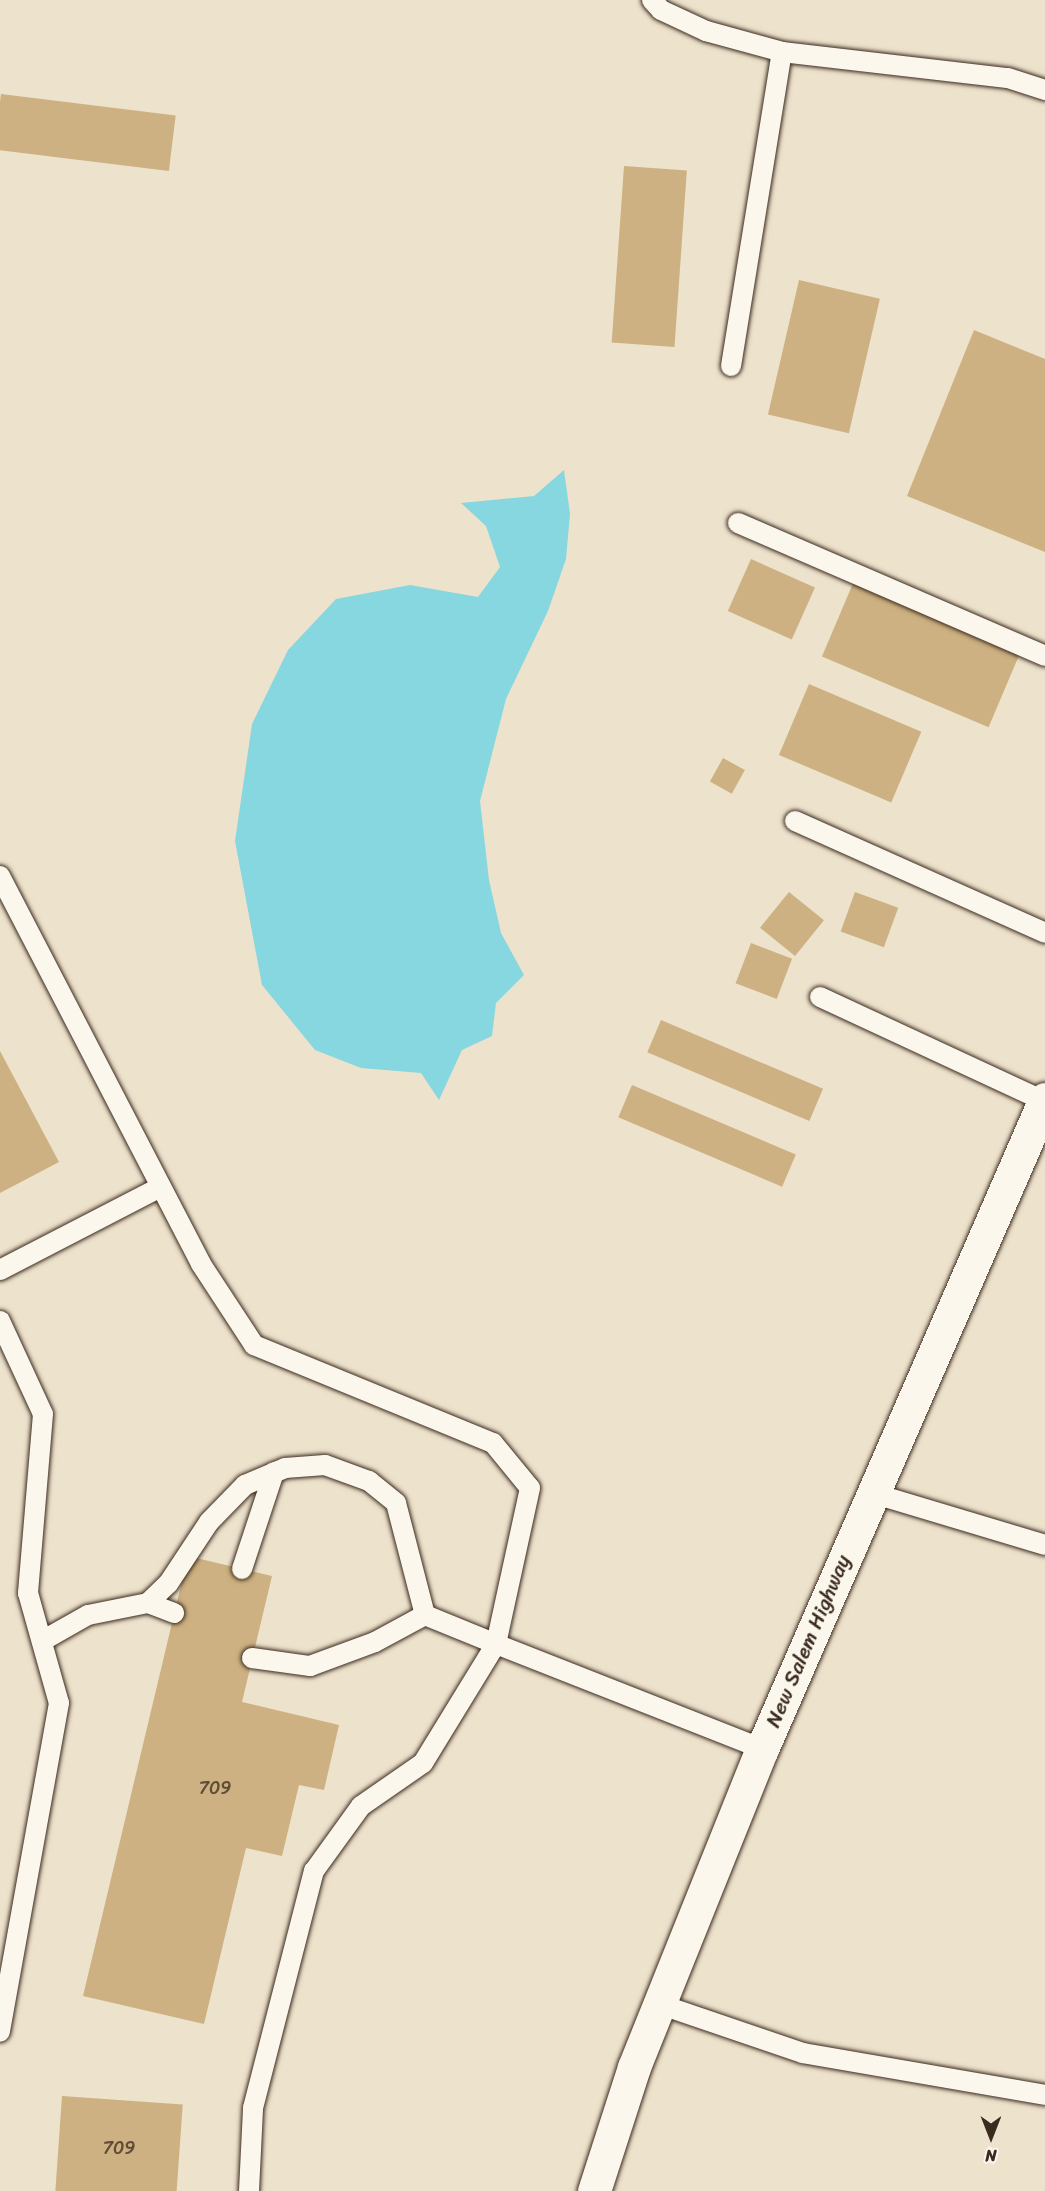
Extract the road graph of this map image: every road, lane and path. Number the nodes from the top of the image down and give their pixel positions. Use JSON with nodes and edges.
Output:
{"nodes":[{"id":1,"x":652,"y":0,"type":"edge"},
{"id":2,"x":782,"y":52,"type":"junction"},
{"id":3,"x":1045,"y":90,"type":"edge"},
{"id":4,"x":731,"y":366,"type":"dead end"},
{"id":5,"x":738,"y":523,"type":"dead end"},
{"id":6,"x":1045,"y":656,"type":"edge"},
{"id":7,"x":795,"y":821,"type":"dead end"},
{"id":8,"x":0,"y":876,"type":"edge"},
{"id":9,"x":1045,"y":933,"type":"edge"},
{"id":10,"x":820,"y":997,"type":"dead end"},
{"id":11,"x":1045,"y":1100,"type":"edge"},
{"id":12,"x":161,"y":1187,"type":"junction"},
{"id":13,"x":0,"y":1270,"type":"edge"},
{"id":14,"x":0,"y":1321,"type":"edge"},
{"id":15,"x":274,"y":1472,"type":"junction"},
{"id":16,"x":872,"y":1493,"type":"junction"},
{"id":17,"x":1045,"y":1545,"type":"edge"},
{"id":18,"x":242,"y":1569,"type":"dead end"},
{"id":19,"x":147,"y":1603,"type":"junction"},
{"id":20,"x":174,"y":1613,"type":"dead end"},
{"id":21,"x":425,"y":1615,"type":"junction"},
{"id":22,"x":42,"y":1641,"type":"junction"},
{"id":23,"x":496,"y":1644,"type":"junction"},
{"id":24,"x":252,"y":1658,"type":"dead end"},
{"id":25,"x":762,"y":1749,"type":"junction"},
{"id":26,"x":659,"y":2004,"type":"junction"},
{"id":27,"x":0,"y":2032,"type":"edge"},
{"id":28,"x":1045,"y":2095,"type":"edge"},
{"id":29,"x":249,"y":2191,"type":"edge"},
{"id":30,"x":594,"y":2191,"type":"edge"}],
"edges":[{"from":1,"to":2,"type":"lane"},
{"from":2,"to":3,"type":"lane"},
{"from":2,"to":4,"type":"lane"},
{"from":5,"to":6,"type":"lane"},
{"from":7,"to":9,"type":"lane"},
{"from":8,"to":12,"type":"lane"},
{"from":10,"to":11,"type":"lane"},
{"from":11,"to":16,"type":"main road","name":"New Salem Highway"},
{"from":12,"to":13,"type":"lane"},
{"from":12,"to":23,"type":"lane"},
{"from":14,"to":22,"type":"lane"},
{"from":15,"to":18,"type":"lane"},
{"from":15,"to":19,"type":"lane"},
{"from":15,"to":21,"type":"lane"},
{"from":16,"to":17,"type":"lane"},
{"from":16,"to":25,"type":"main road","name":"New Salem Highway"},
{"from":19,"to":20,"type":"lane"},
{"from":19,"to":22,"type":"lane"},
{"from":21,"to":23,"type":"lane"},
{"from":21,"to":24,"type":"lane"},
{"from":22,"to":27,"type":"lane"},
{"from":23,"to":25,"type":"lane"},
{"from":23,"to":29,"type":"lane"},
{"from":25,"to":26,"type":"main road","name":"New Salem Highway"},
{"from":26,"to":28,"type":"lane"},
{"from":26,"to":30,"type":"main road","name":"New Salem Highway"}]}
